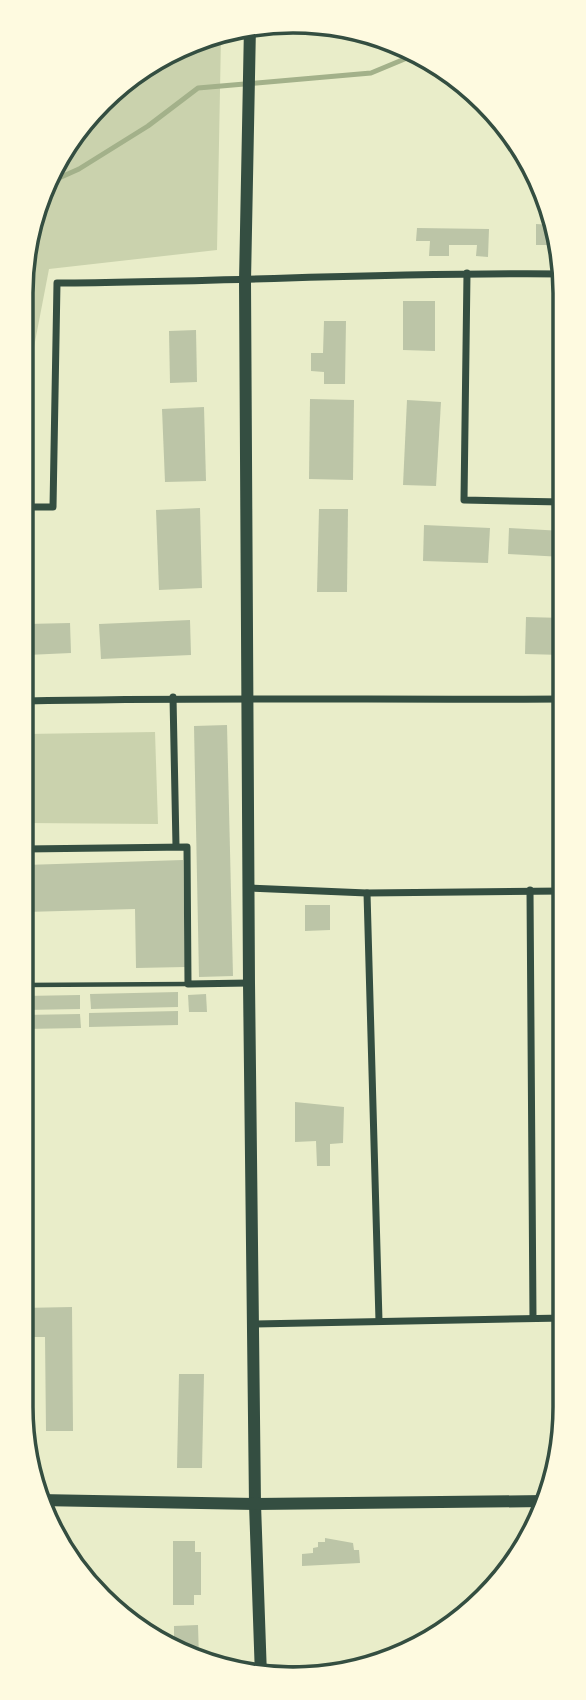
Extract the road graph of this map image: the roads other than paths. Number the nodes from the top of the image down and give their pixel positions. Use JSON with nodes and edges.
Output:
{"nodes":[{"id":1,"x":250,"y":37,"type":"edge"},
{"id":2,"x":467,"y":273,"type":"junction"},
{"id":3,"x":552,"y":274,"type":"edge"},
{"id":4,"x":245,"y":281,"type":"junction"},
{"id":5,"x":553,"y":502,"type":"edge"},
{"id":6,"x":33,"y":507,"type":"edge"},
{"id":7,"x":173,"y":697,"type":"junction"},
{"id":8,"x":553,"y":699,"type":"edge"},
{"id":9,"x":33,"y":701,"type":"edge"},
{"id":10,"x":248,"y":701,"type":"junction"},
{"id":11,"x":176,"y":846,"type":"junction"},
{"id":12,"x":33,"y":849,"type":"edge"},
{"id":13,"x":249,"y":888,"type":"junction"},
{"id":14,"x":530,"y":890,"type":"junction"},
{"id":15,"x":553,"y":891,"type":"edge"},
{"id":16,"x":367,"y":893,"type":"junction"},
{"id":17,"x":249,"y":983,"type":"junction"},
{"id":18,"x":188,"y":984,"type":"junction"},
{"id":19,"x":33,"y":985,"type":"edge"},
{"id":20,"x":533,"y":1318,"type":"junction"},
{"id":21,"x":553,"y":1318,"type":"edge"},
{"id":22,"x":379,"y":1321,"type":"junction"},
{"id":23,"x":255,"y":1324,"type":"junction"},
{"id":24,"x":51,"y":1500,"type":"edge"},
{"id":25,"x":535,"y":1501,"type":"edge"},
{"id":26,"x":256,"y":1504,"type":"junction"},
{"id":27,"x":261,"y":1665,"type":"edge"}],
"edges":[{"from":1,"to":4,"type":"main road"},
{"from":2,"to":3,"type":"street"},
{"from":2,"to":4,"type":"street"},
{"from":2,"to":5,"type":"street"},
{"from":4,"to":6,"type":"street"},
{"from":4,"to":10,"type":"main road"},
{"from":7,"to":9,"type":"street"},
{"from":7,"to":10,"type":"street"},
{"from":7,"to":11,"type":"street"},
{"from":8,"to":10,"type":"street"},
{"from":10,"to":13,"type":"main road"},
{"from":11,"to":12,"type":"street"},
{"from":11,"to":18,"type":"street"},
{"from":13,"to":16,"type":"street"},
{"from":13,"to":17,"type":"main road"},
{"from":14,"to":15,"type":"street"},
{"from":14,"to":16,"type":"street"},
{"from":14,"to":20,"type":"street"},
{"from":16,"to":22,"type":"street"},
{"from":17,"to":18,"type":"street"},
{"from":17,"to":23,"type":"main road"},
{"from":18,"to":19,"type":"lane"},
{"from":20,"to":21,"type":"street"},
{"from":20,"to":22,"type":"street"},
{"from":22,"to":23,"type":"street"},
{"from":23,"to":26,"type":"main road"},
{"from":24,"to":26,"type":"main road"},
{"from":25,"to":26,"type":"main road"},
{"from":26,"to":27,"type":"main road"}]}
